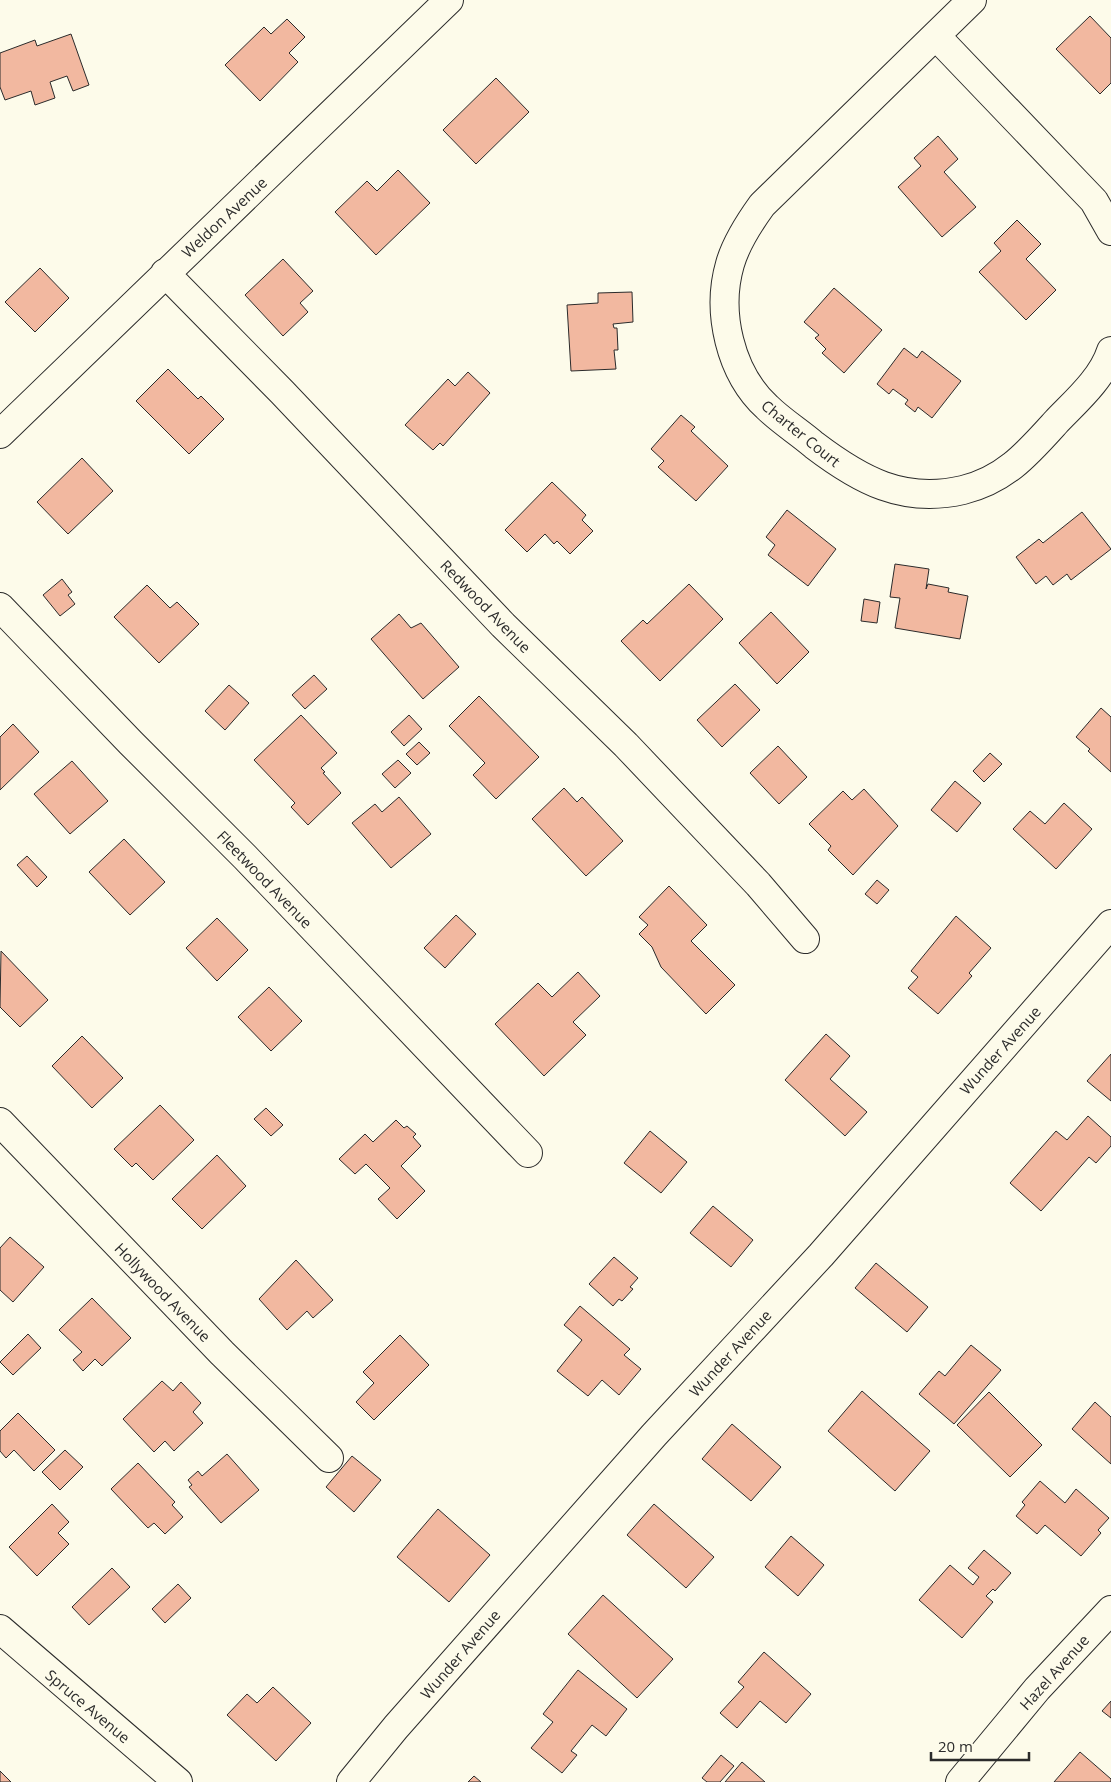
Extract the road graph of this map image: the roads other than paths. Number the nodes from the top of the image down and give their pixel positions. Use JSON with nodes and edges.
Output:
{"nodes":[{"id":1,"x":449,"y":0,"type":"edge"},
{"id":2,"x":972,"y":0,"type":"edge"},
{"id":3,"x":936,"y":36,"type":"junction"},
{"id":4,"x":1111,"y":230,"type":"edge"},
{"id":5,"x":165,"y":274,"type":"junction"},
{"id":6,"x":1111,"y":352,"type":"edge"},
{"id":7,"x":0,"y":434,"type":"edge"},
{"id":8,"x":0,"y":607,"type":"edge"},
{"id":9,"x":1111,"y":924,"type":"edge"},
{"id":10,"x":805,"y":939,"type":"dead end"},
{"id":11,"x":0,"y":1122,"type":"edge"},
{"id":12,"x":528,"y":1153,"type":"dead end"},
{"id":13,"x":329,"y":1458,"type":"dead end"},
{"id":14,"x":1111,"y":1610,"type":"edge"},
{"id":15,"x":0,"y":1629,"type":"edge"},
{"id":16,"x":178,"y":1782,"type":"edge"},
{"id":17,"x":351,"y":1782,"type":"edge"},
{"id":18,"x":960,"y":1782,"type":"edge"}],
"edges":[{"from":1,"to":5,"type":"street","name":"Weldon Avenue"},
{"from":2,"to":3,"type":"street","name":"Charter Court"},
{"from":3,"to":4,"type":"street"},
{"from":3,"to":6,"type":"street","name":"Charter Court"},
{"from":5,"to":7,"type":"street","name":"Weldon Avenue"},
{"from":5,"to":10,"type":"street","name":"Redwood Avenue"},
{"from":8,"to":12,"type":"street","name":"Fleetwood Avenue"},
{"from":9,"to":17,"type":"street","name":"Wunder Avenue"},
{"from":11,"to":13,"type":"street","name":"Hollywood Avenue"},
{"from":14,"to":18,"type":"street","name":"Hazel Avenue"},
{"from":15,"to":16,"type":"street","name":"Spruce Avenue"}]}
